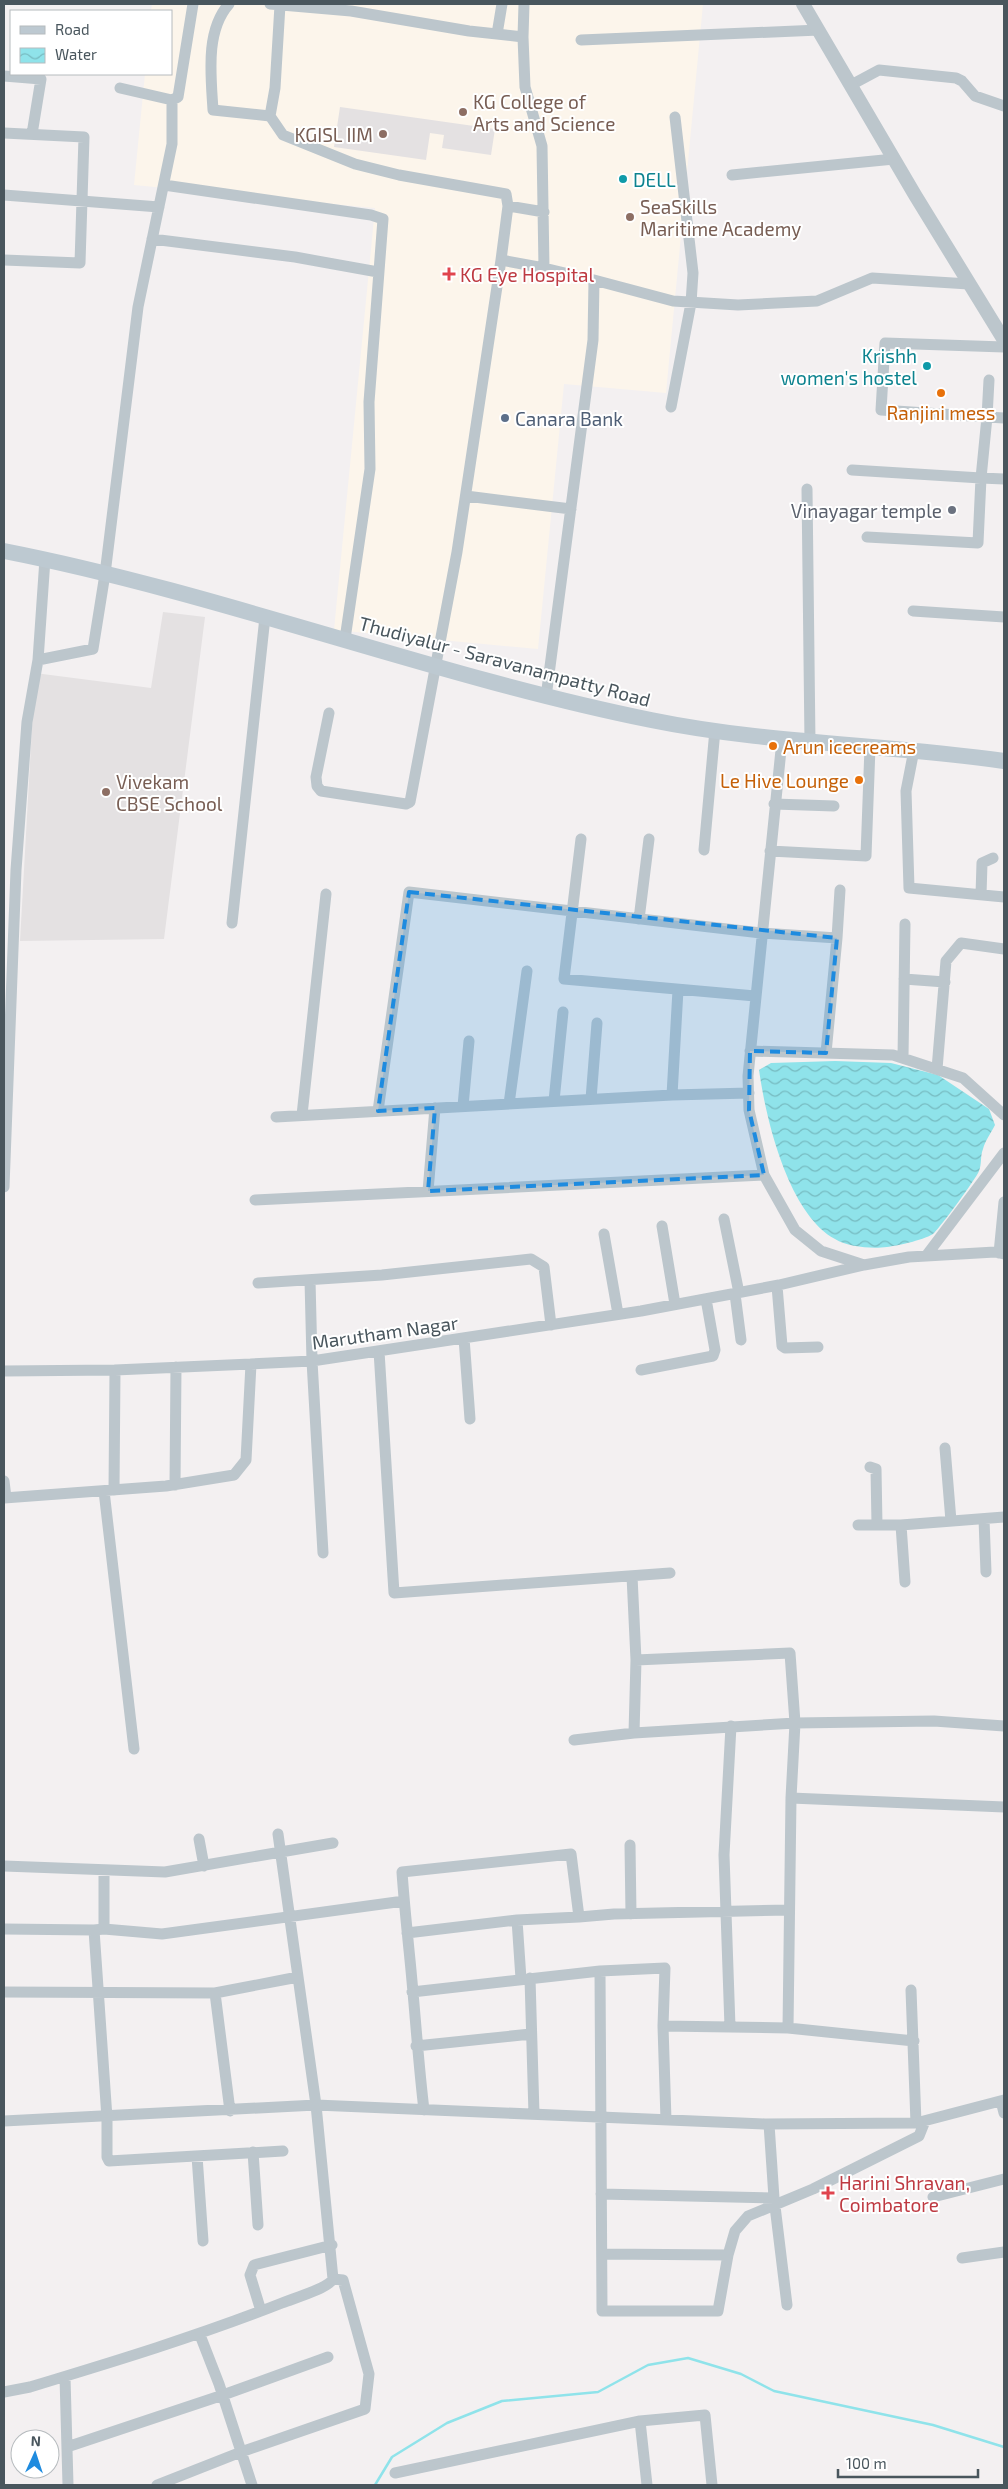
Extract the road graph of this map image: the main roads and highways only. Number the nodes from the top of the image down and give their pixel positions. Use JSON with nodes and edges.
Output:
{"nodes":[{"id":1,"x":4,"y":551,"type":"edge"},
{"id":2,"x":1004,"y":761,"type":"edge"}],
"edges":[{"from":1,"to":2,"type":"main road","name":"Thudiyalur - Saravanampatty Road"}]}
